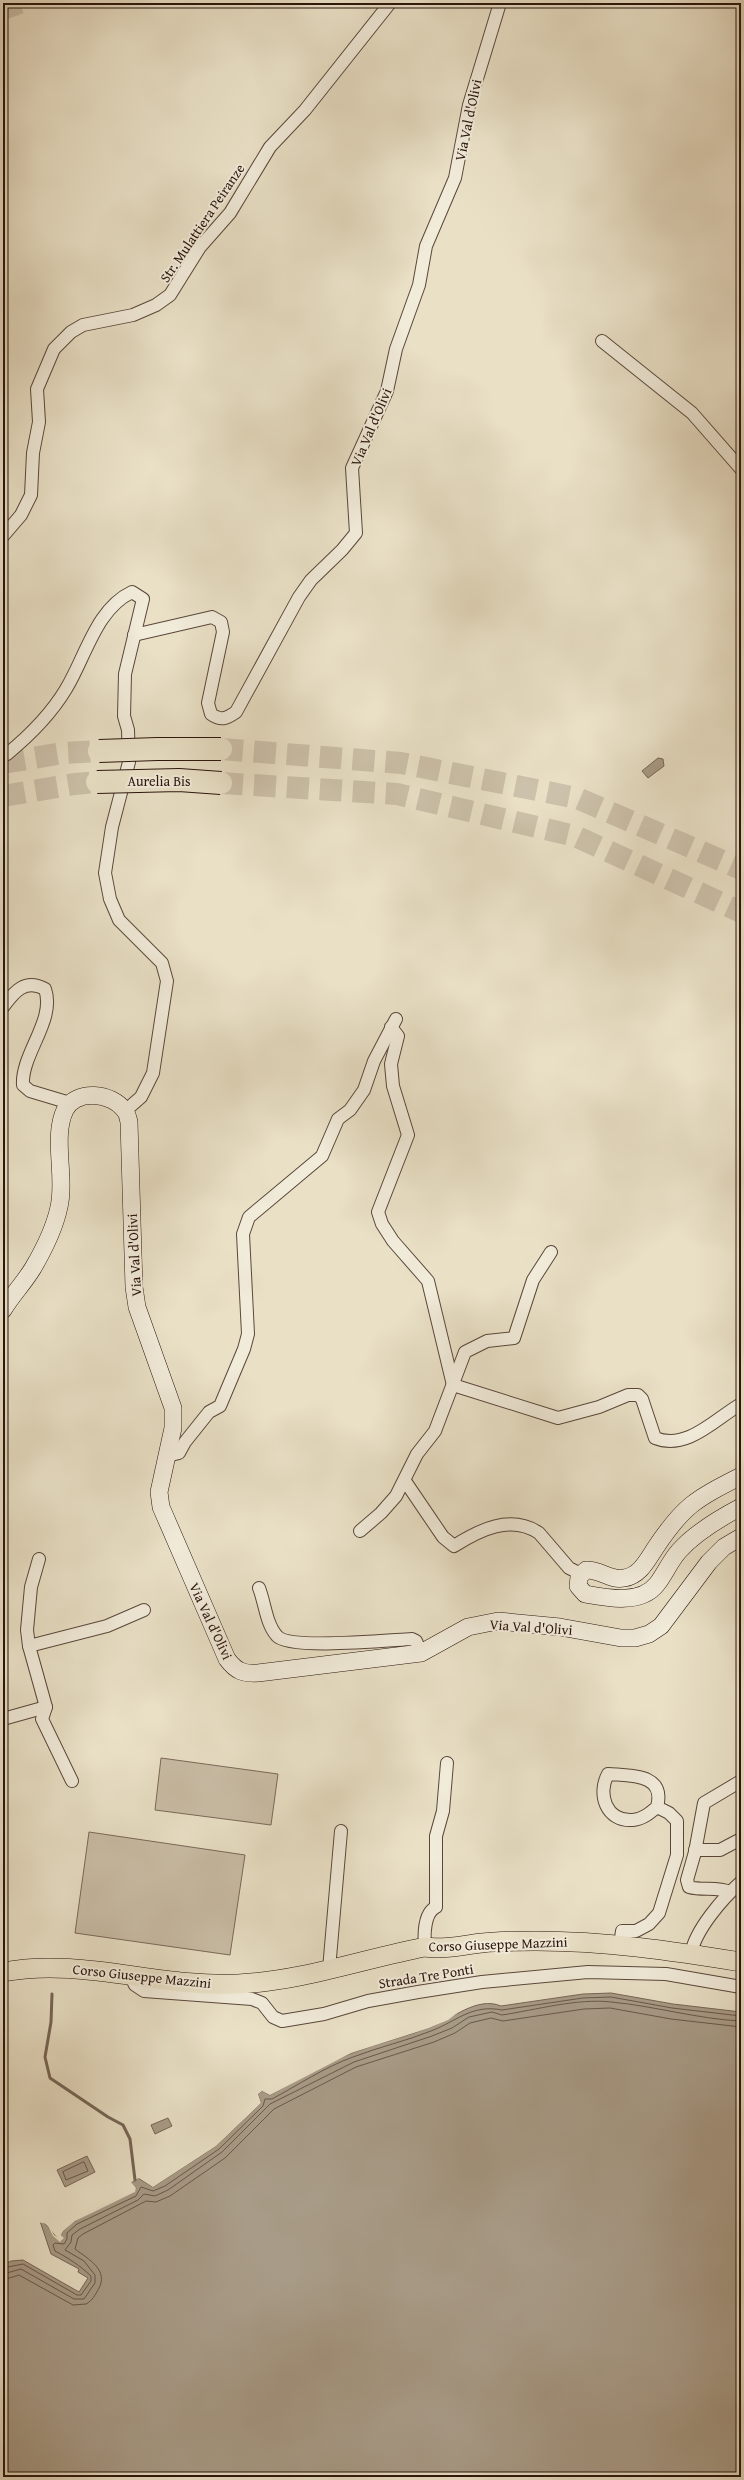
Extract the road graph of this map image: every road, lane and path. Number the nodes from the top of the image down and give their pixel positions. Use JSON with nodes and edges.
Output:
{"nodes":[{"id":1,"x":390,"y":3,"type":"edge"},
{"id":2,"x":500,"y":3,"type":"edge"},
{"id":3,"x":602,"y":341,"type":"dead end"},
{"id":4,"x":741,"y":469,"type":"edge"},
{"id":5,"x":3,"y":536,"type":"edge"},
{"id":6,"x":134,"y":635,"type":"junction"},
{"id":7,"x":221,"y":749,"type":"tunnel mouth"},
{"id":8,"x":99,"y":751,"type":"tunnel mouth"},
{"id":9,"x":3,"y":754,"type":"edge"},
{"id":10,"x":96,"y":782,"type":"tunnel mouth"},
{"id":11,"x":221,"y":783,"type":"tunnel mouth"},
{"id":12,"x":3,"y":1007,"type":"edge"},
{"id":13,"x":70,"y":1103,"type":"junction"},
{"id":14,"x":125,"y":1111,"type":"junction"},
{"id":15,"x":551,"y":1252,"type":"dead end"},
{"id":16,"x":3,"y":1310,"type":"edge"},
{"id":17,"x":452,"y":1386,"type":"junction"},
{"id":18,"x":741,"y":1404,"type":"edge"},
{"id":19,"x":167,"y":1456,"type":"junction"},
{"id":20,"x":741,"y":1476,"type":"edge"},
{"id":21,"x":405,"y":1481,"type":"junction"},
{"id":22,"x":741,"y":1507,"type":"edge"},
{"id":23,"x":360,"y":1531,"type":"dead end"},
{"id":24,"x":741,"y":1537,"type":"edge"},
{"id":25,"x":40,"y":1558,"type":"dead end"},
{"id":26,"x":581,"y":1574,"type":"junction"},
{"id":27,"x":259,"y":1588,"type":"dead end"},
{"id":28,"x":144,"y":1610,"type":"dead end"},
{"id":29,"x":29,"y":1646,"type":"junction"},
{"id":30,"x":421,"y":1653,"type":"junction"},
{"id":31,"x":46,"y":1707,"type":"junction"},
{"id":32,"x":3,"y":1718,"type":"edge"},
{"id":33,"x":447,"y":1763,"type":"dead end"},
{"id":34,"x":72,"y":1781,"type":"dead end"},
{"id":35,"x":741,"y":1781,"type":"edge"},
{"id":36,"x":658,"y":1806,"type":"junction"},
{"id":37,"x":341,"y":1830,"type":"dead end"},
{"id":38,"x":741,"y":1839,"type":"edge"},
{"id":39,"x":696,"y":1850,"type":"junction"},
{"id":40,"x":741,"y":1882,"type":"edge"},
{"id":41,"x":730,"y":1892,"type":"junction"},
{"id":42,"x":620,"y":1945,"type":"junction"},
{"id":43,"x":425,"y":1947,"type":"junction"},
{"id":44,"x":691,"y":1954,"type":"junction"},
{"id":45,"x":741,"y":1962,"type":"edge"},
{"id":46,"x":329,"y":1969,"type":"junction"},
{"id":47,"x":3,"y":1972,"type":"edge"},
{"id":48,"x":131,"y":1977,"type":"junction"},
{"id":49,"x":741,"y":1987,"type":"edge"}],
"edges":[{"from":1,"to":5,"type":"street","name":"Str. Mulattiera Peiranze"},
{"from":2,"to":6,"type":"street","name":"Via Val d'Olivi"},
{"from":3,"to":4,"type":"street"},
{"from":6,"to":9,"type":"street"},
{"from":6,"to":14,"type":"street"},
{"from":7,"to":8,"type":"highway","bridge":true},
{"from":10,"to":11,"type":"highway","name":"Aurelia Bis","bridge":true},
{"from":12,"to":13,"type":"street"},
{"from":13,"to":14,"type":"street"},
{"from":13,"to":16,"type":"street"},
{"from":14,"to":19,"type":"street","name":"Via Val d'Olivi"},
{"from":15,"to":17,"type":"street"},
{"from":17,"to":18,"type":"street"},
{"from":17,"to":19,"type":"street"},
{"from":17,"to":21,"type":"street"},
{"from":19,"to":30,"type":"street","name":"Via Val d'Olivi"},
{"from":20,"to":26,"type":"street"},
{"from":21,"to":23,"type":"street"},
{"from":21,"to":26,"type":"street"},
{"from":22,"to":26,"type":"street"},
{"from":24,"to":30,"type":"street","name":"Via Val d'Olivi"},
{"from":25,"to":29,"type":"street"},
{"from":27,"to":30,"type":"street"},
{"from":28,"to":29,"type":"street"},
{"from":29,"to":31,"type":"street"},
{"from":31,"to":32,"type":"street"},
{"from":31,"to":34,"type":"street"},
{"from":33,"to":43,"type":"street"},
{"from":35,"to":39,"type":"street"},
{"from":36,"to":36,"type":"street"},
{"from":36,"to":42,"type":"street"},
{"from":37,"to":46,"type":"street"},
{"from":38,"to":39,"type":"street"},
{"from":39,"to":41,"type":"street"},
{"from":40,"to":41,"type":"street"},
{"from":41,"to":44,"type":"street"},
{"from":42,"to":43,"type":"main road","name":"Corso Giuseppe Mazzini"},
{"from":42,"to":44,"type":"main road","name":"Corso Giuseppe Mazzini"},
{"from":43,"to":46,"type":"main road","name":"Corso Giuseppe Mazzini"},
{"from":44,"to":45,"type":"main road","name":"Corso Giuseppe Mazzini"},
{"from":46,"to":48,"type":"main road","name":"Corso Giuseppe Mazzini"},
{"from":47,"to":48,"type":"main road","name":"Corso Giuseppe Mazzini"},
{"from":48,"to":49,"type":"street","name":"Strada Tre Ponti"}]}
